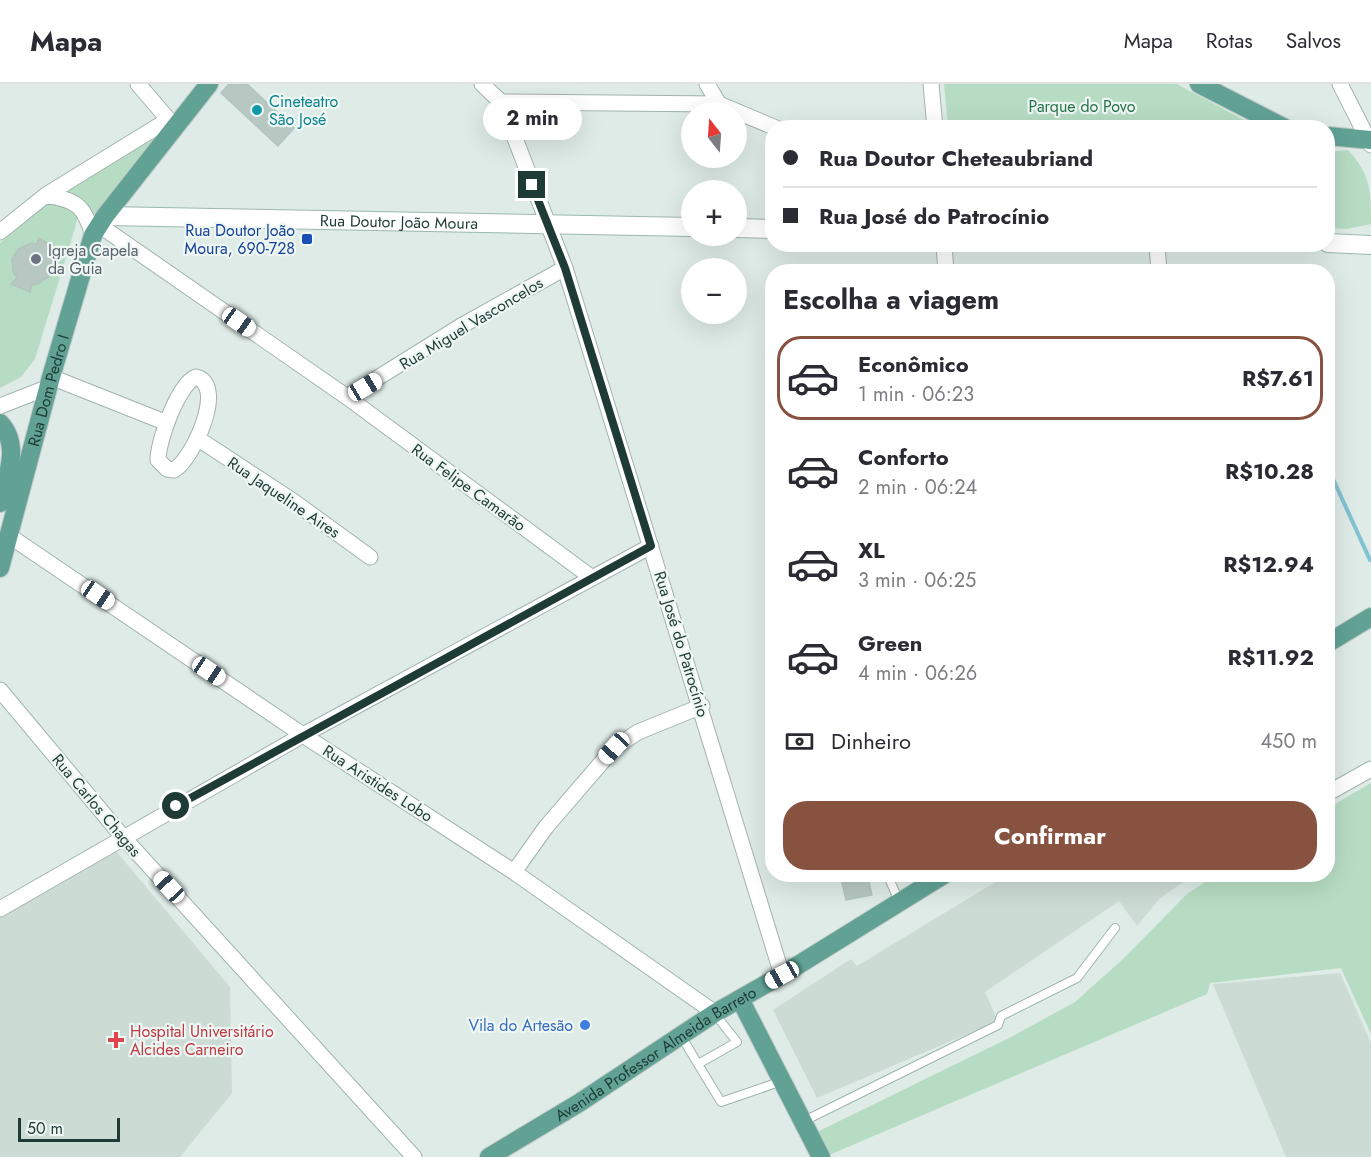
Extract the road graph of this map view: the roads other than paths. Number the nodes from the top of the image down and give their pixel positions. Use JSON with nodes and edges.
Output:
{"nodes":[{"id":1,"x":138,"y":84,"type":"edge"},
{"id":2,"x":210,"y":84,"type":"edge"},
{"id":3,"x":482,"y":84,"type":"edge"},
{"id":4,"x":707,"y":84,"type":"edge"},
{"id":5,"x":931,"y":84,"type":"edge"},
{"id":6,"x":1199,"y":84,"type":"edge"},
{"id":7,"x":1340,"y":84,"type":"edge"},
{"id":8,"x":501,"y":102,"type":"junction"},
{"id":9,"x":717,"y":102,"type":"edge"},
{"id":10,"x":681,"y":104,"type":"edge"},
{"id":11,"x":747,"y":116,"type":"edge"},
{"id":12,"x":934,"y":120,"type":"edge"},
{"id":13,"x":1269,"y":120,"type":"edge"},
{"id":14,"x":171,"y":123,"type":"junction"},
{"id":15,"x":765,"y":123,"type":"edge"},
{"id":16,"x":1335,"y":137,"type":"edge"},
{"id":17,"x":1370,"y":142,"type":"edge"},
{"id":18,"x":46,"y":195,"type":"junction"},
{"id":19,"x":99,"y":226,"type":"junction"},
{"id":20,"x":548,"y":226,"type":"junction"},
{"id":21,"x":681,"y":227,"type":"edge"},
{"id":22,"x":747,"y":228,"type":"edge"},
{"id":23,"x":765,"y":229,"type":"edge"},
{"id":24,"x":0,"y":231,"type":"edge"},
{"id":25,"x":1371,"y":236,"type":"edge"},
{"id":26,"x":1335,"y":242,"type":"edge"},
{"id":27,"x":1335,"y":243,"type":"edge"},
{"id":28,"x":1371,"y":245,"type":"edge"},
{"id":29,"x":565,"y":268,"type":"junction"},
{"id":30,"x":50,"y":382,"type":"junction"},
{"id":31,"x":347,"y":397,"type":"junction"},
{"id":32,"x":0,"y":406,"type":"edge"},
{"id":33,"x":0,"y":423,"type":"edge"},
{"id":34,"x":167,"y":423,"type":"junction"},
{"id":35,"x":197,"y":438,"type":"junction"},
{"id":36,"x":0,"y":503,"type":"edge"},
{"id":37,"x":8,"y":536,"type":"junction"},
{"id":38,"x":651,"y":546,"type":"junction"},
{"id":39,"x":370,"y":557,"type":"dead end"},
{"id":40,"x":0,"y":568,"type":"edge"},
{"id":41,"x":591,"y":577,"type":"junction"},
{"id":42,"x":1371,"y":617,"type":"edge"},
{"id":43,"x":1335,"y":639,"type":"edge"},
{"id":44,"x":0,"y":690,"type":"edge"},
{"id":45,"x":702,"y":706,"type":"junction"},
{"id":46,"x":303,"y":735,"type":"junction"},
{"id":47,"x":1371,"y":769,"type":"edge"},
{"id":48,"x":1335,"y":789,"type":"edge"},
{"id":49,"x":123,"y":837,"type":"junction"},
{"id":50,"x":514,"y":872,"type":"junction"},
{"id":51,"x":891,"y":882,"type":"edge"},
{"id":52,"x":932,"y":882,"type":"edge"},
{"id":53,"x":900,"y":902,"type":"junction"},
{"id":54,"x":0,"y":909,"type":"edge"},
{"id":55,"x":1116,"y":928,"type":"dead end"},
{"id":56,"x":782,"y":975,"type":"junction"},
{"id":57,"x":740,"y":999,"type":"junction"},
{"id":58,"x":715,"y":1013,"type":"junction"},
{"id":59,"x":681,"y":1036,"type":"junction"},
{"id":60,"x":698,"y":1064,"type":"junction"},
{"id":61,"x":783,"y":1080,"type":"junction"},
{"id":62,"x":804,"y":1121,"type":"junction"},
{"id":63,"x":817,"y":1156,"type":"edge"},
{"id":64,"x":414,"y":1157,"type":"edge"},
{"id":65,"x":489,"y":1157,"type":"edge"}],
"edges":[{"from":1,"to":14,"type":"street"},
{"from":2,"to":14,"type":"main road"},
{"from":3,"to":8,"type":"street","name":"Rua José do Patrocínio"},
{"from":4,"to":9,"type":"street"},
{"from":5,"to":12,"type":"street"},
{"from":6,"to":13,"type":"main road"},
{"from":7,"to":17,"type":"street"},
{"from":8,"to":10,"type":"street"},
{"from":8,"to":20,"type":"street","name":"Rua José do Patrocínio"},
{"from":11,"to":15,"type":"street"},
{"from":14,"to":18,"type":"street"},
{"from":14,"to":19,"type":"main road"},
{"from":16,"to":17,"type":"main road"},
{"from":18,"to":19,"type":"street"},
{"from":18,"to":24,"type":"street"},
{"from":19,"to":20,"type":"main road","name":"Rua Doutor João Moura"},
{"from":19,"to":30,"type":"main road","name":"Rua Dom Pedro I"},
{"from":19,"to":31,"type":"street","name":"Rua Felipe Camarão"},
{"from":20,"to":21,"type":"main road","name":"Rua Doutor João Moura"},
{"from":20,"to":29,"type":"street","name":"Rua José do Patrocínio"},
{"from":22,"to":23,"type":"main road"},
{"from":25,"to":26,"type":"street"},
{"from":27,"to":28,"type":"main road"},
{"from":29,"to":31,"type":"street","name":"Rua Miguel Vasconcelos"},
{"from":29,"to":38,"type":"street","name":"Rua José do Patrocínio"},
{"from":30,"to":32,"type":"street"},
{"from":30,"to":34,"type":"street"},
{"from":30,"to":37,"type":"main road","name":"Rua Dom Pedro I"},
{"from":31,"to":41,"type":"street","name":"Rua Felipe Camarão"},
{"from":33,"to":36,"type":"main road"},
{"from":34,"to":35,"type":"street"},
{"from":34,"to":35,"type":"street"},
{"from":35,"to":39,"type":"street","name":"Rua Jaqueline Aires"},
{"from":37,"to":40,"type":"main road","name":"Rua Dom Pedro I"},
{"from":37,"to":46,"type":"street","name":"Rua Aristides Lobo"},
{"from":38,"to":41,"type":"street"},
{"from":38,"to":45,"type":"street","name":"Rua José do Patrocínio"},
{"from":41,"to":46,"type":"street"},
{"from":42,"to":43,"type":"main road"},
{"from":44,"to":49,"type":"street","name":"Rua Carlos Chagas"},
{"from":45,"to":50,"type":"street"},
{"from":45,"to":56,"type":"street","name":"Rua José do Patrocínio"},
{"from":46,"to":49,"type":"street"},
{"from":46,"to":50,"type":"street","name":"Rua Aristides Lobo"},
{"from":47,"to":48,"type":"street"},
{"from":49,"to":54,"type":"street"},
{"from":49,"to":64,"type":"street","name":"Rua Carlos Chagas"},
{"from":50,"to":58,"type":"street","name":"Rua Aristides Lobo"},
{"from":51,"to":53,"type":"lane"},
{"from":52,"to":53,"type":"main road","name":"Avenida Professor Almeida Barreto"},
{"from":53,"to":56,"type":"main road","name":"Avenida Professor Almeida Barreto"},
{"from":55,"to":62,"type":"lane"},
{"from":56,"to":57,"type":"main road","name":"Avenida Professor Almeida Barreto"},
{"from":57,"to":58,"type":"main road","name":"Avenida Professor Almeida Barreto"},
{"from":57,"to":61,"type":"main road"},
{"from":58,"to":59,"type":"main road","name":"Avenida Professor Almeida Barreto"},
{"from":58,"to":60,"type":"lane"},
{"from":59,"to":60,"type":"lane"},
{"from":59,"to":65,"type":"main road","name":"Avenida Professor Almeida Barreto"},
{"from":60,"to":61,"type":"lane"},
{"from":61,"to":62,"type":"main road"},
{"from":62,"to":63,"type":"main road"}]}
